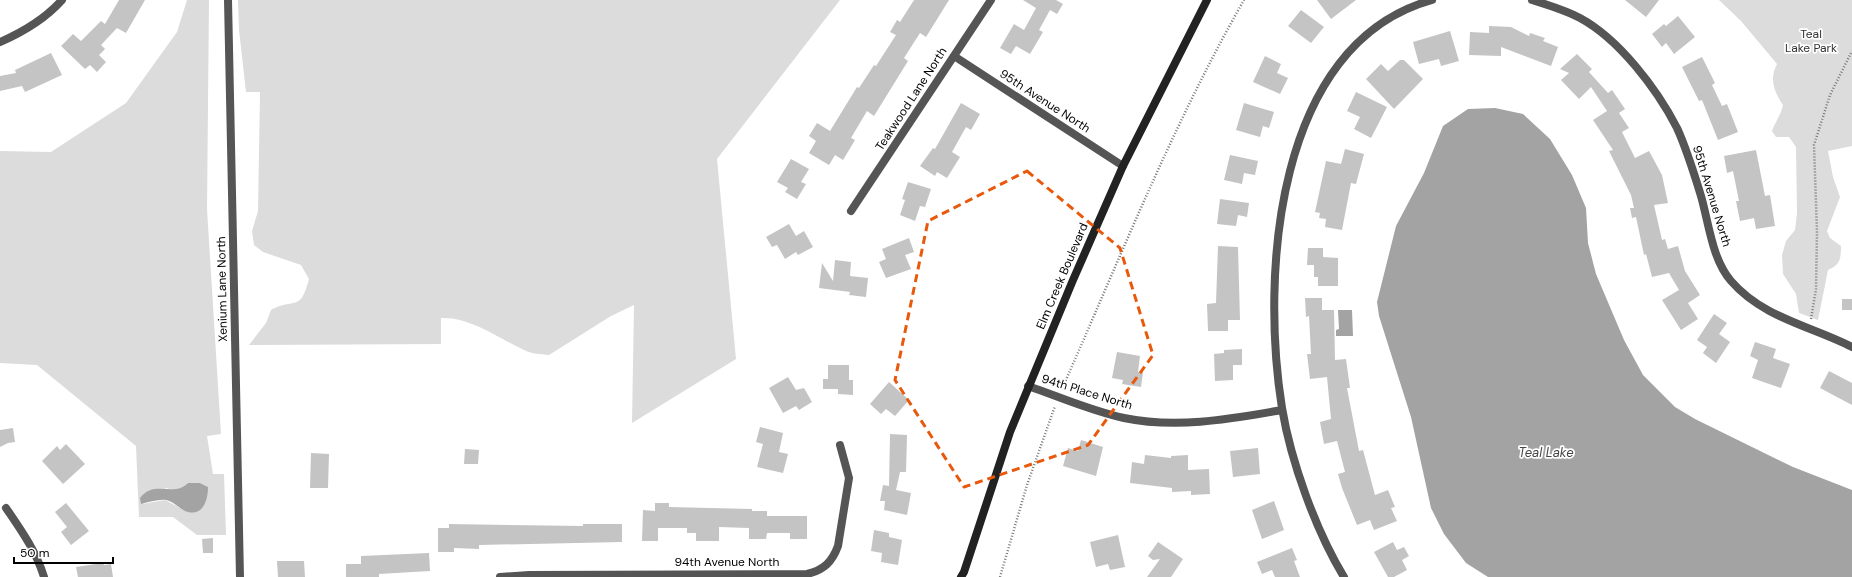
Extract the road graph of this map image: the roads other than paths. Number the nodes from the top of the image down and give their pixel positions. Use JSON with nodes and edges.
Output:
{"nodes":[{"id":1,"x":62,"y":0,"type":"edge"},
{"id":2,"x":228,"y":0,"type":"edge"},
{"id":3,"x":991,"y":0,"type":"edge"},
{"id":4,"x":1207,"y":0,"type":"edge"},
{"id":5,"x":1432,"y":0,"type":"edge"},
{"id":6,"x":1532,"y":0,"type":"edge"},
{"id":7,"x":0,"y":42,"type":"edge"},
{"id":8,"x":954,"y":56,"type":"junction"},
{"id":9,"x":1123,"y":166,"type":"junction"},
{"id":10,"x":851,"y":212,"type":"dead end"},
{"id":11,"x":1852,"y":347,"type":"edge"},
{"id":12,"x":1028,"y":386,"type":"junction"},
{"id":13,"x":1282,"y":410,"type":"junction"},
{"id":14,"x":840,"y":445,"type":"dead end"},
{"id":15,"x":6,"y":508,"type":"dead end"},
{"id":16,"x":963,"y":575,"type":"edge"},
{"id":17,"x":44,"y":577,"type":"edge"},
{"id":18,"x":240,"y":577,"type":"edge"},
{"id":19,"x":500,"y":577,"type":"edge"},
{"id":20,"x":1344,"y":577,"type":"edge"}],
"edges":[{"from":1,"to":7,"type":"street"},
{"from":2,"to":18,"type":"street","name":"Xenium Lane North"},
{"from":3,"to":8,"type":"street","name":"Teakwood Lane North"},
{"from":4,"to":9,"type":"main road","name":"Elm Creek Boulevard"},
{"from":5,"to":13,"type":"street"},
{"from":6,"to":11,"type":"street","name":"95th Avenue North"},
{"from":8,"to":9,"type":"street","name":"95th Avenue North"},
{"from":8,"to":10,"type":"street","name":"Teakwood Lane North"},
{"from":9,"to":12,"type":"main road","name":"Elm Creek Boulevard"},
{"from":12,"to":13,"type":"street","name":"94th Place North"},
{"from":12,"to":16,"type":"main road","name":"Elm Creek Boulevard"},
{"from":13,"to":20,"type":"street"},
{"from":14,"to":19,"type":"street","name":"94th Avenue North"},
{"from":15,"to":17,"type":"street"}]}
